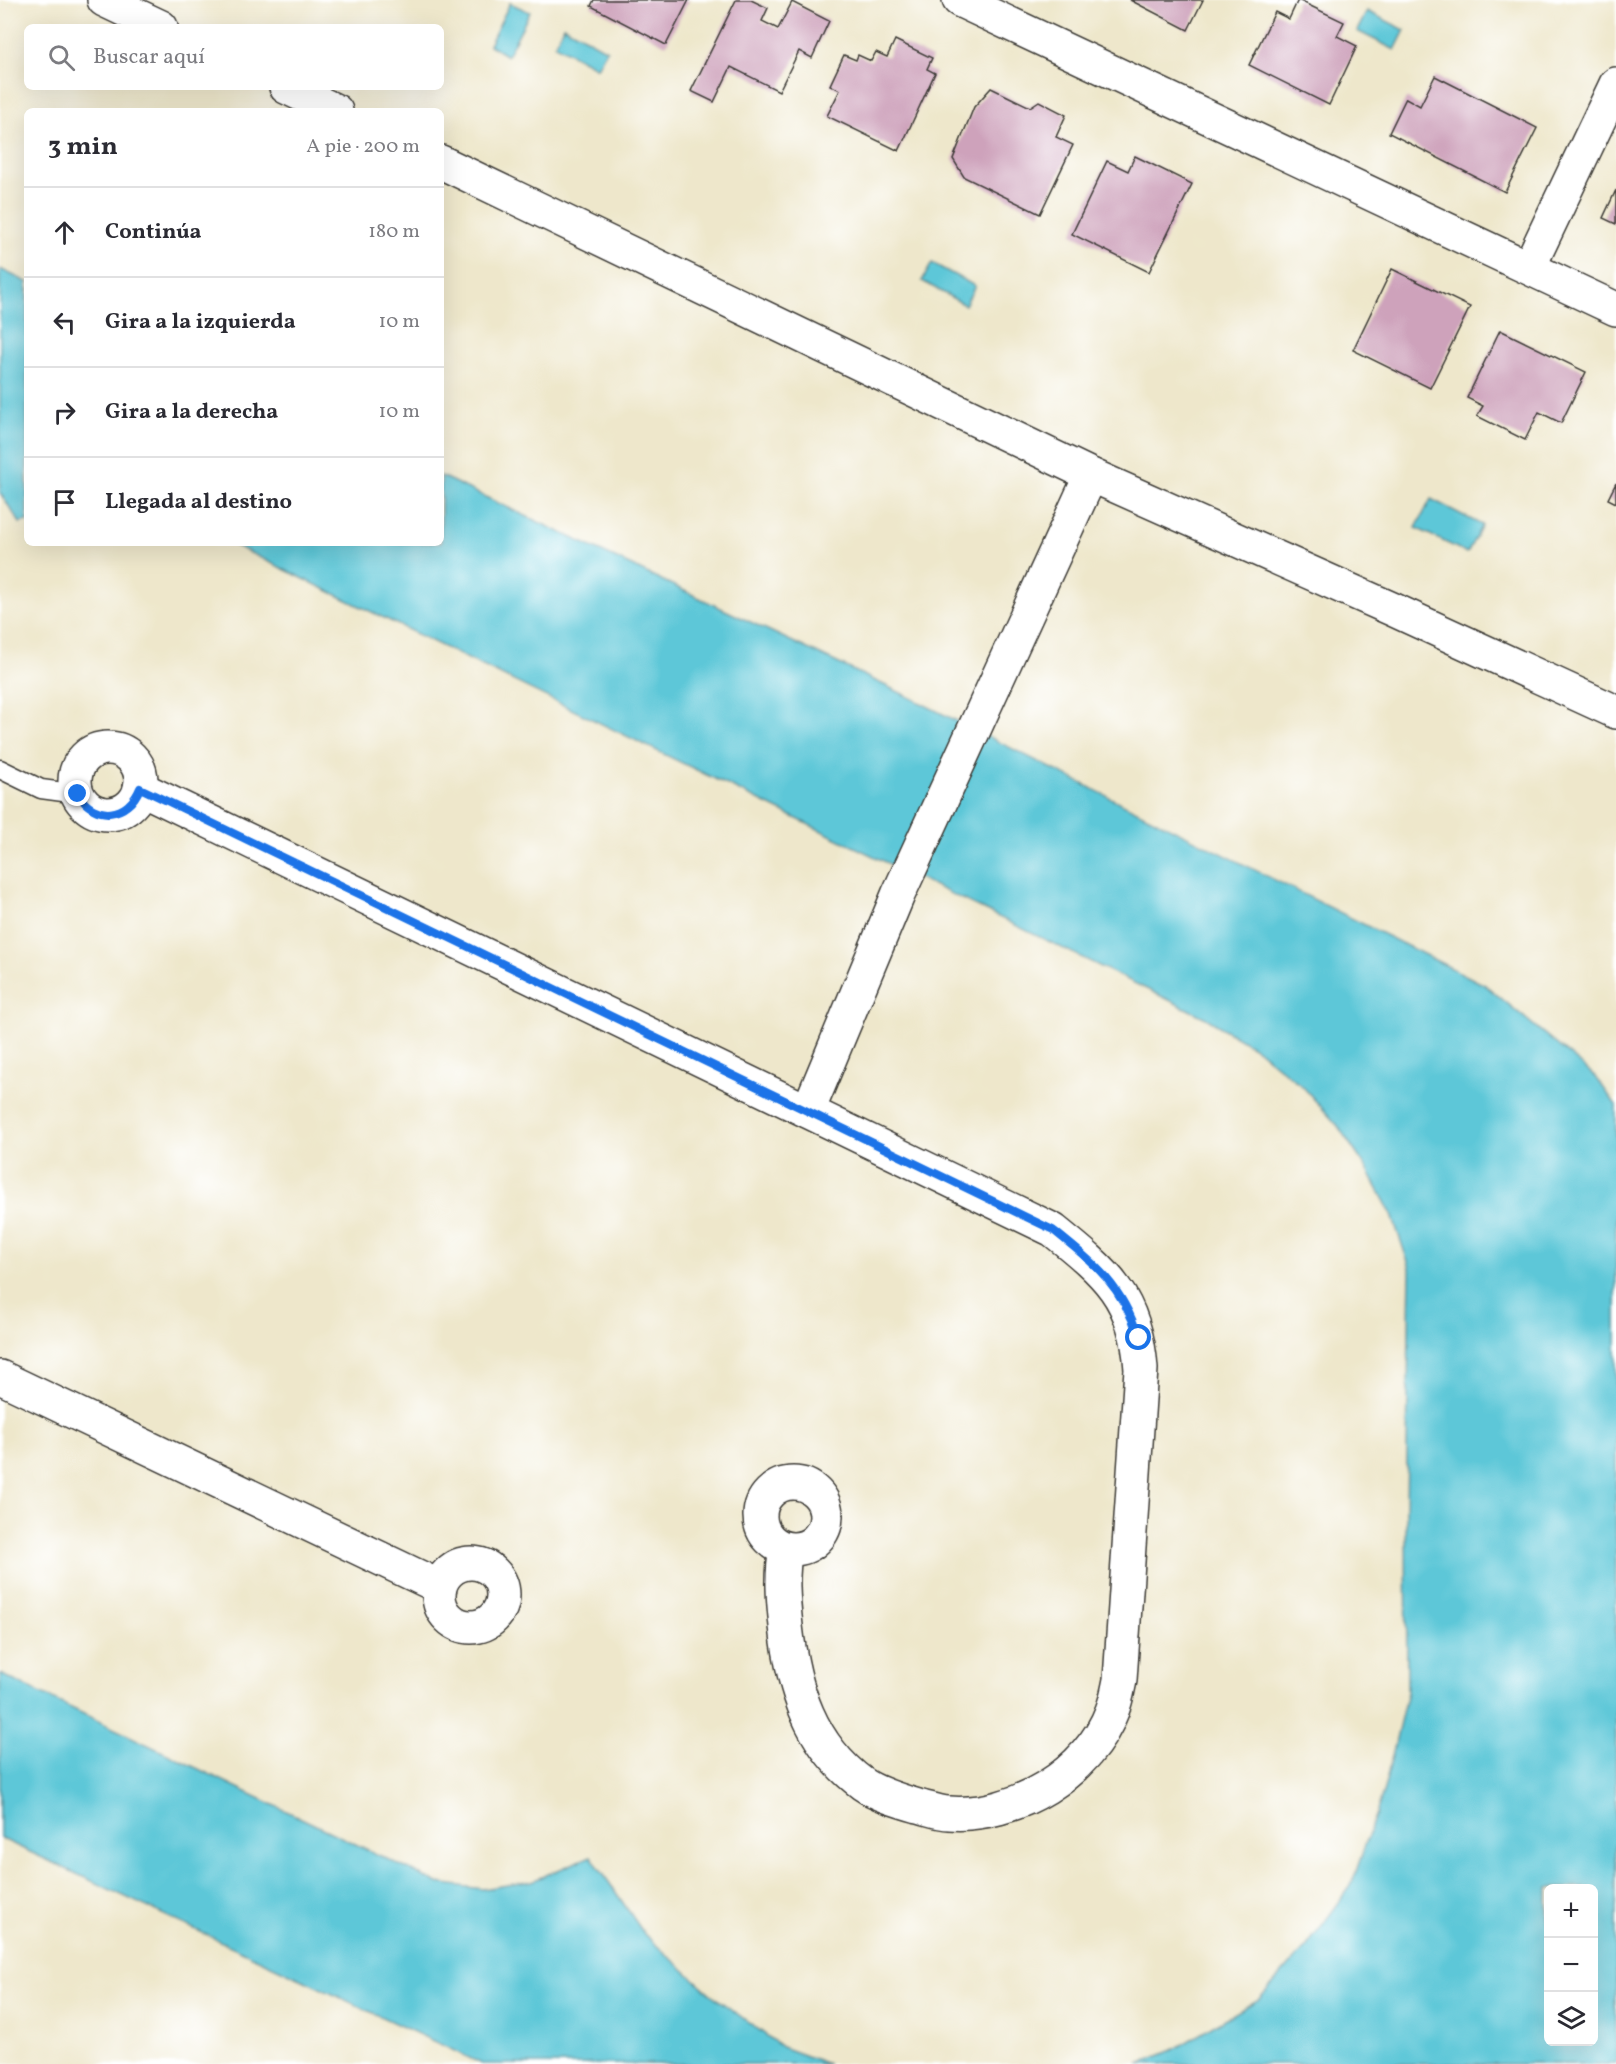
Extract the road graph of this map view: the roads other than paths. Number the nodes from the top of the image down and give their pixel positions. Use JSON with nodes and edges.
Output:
{"nodes":[{"id":1,"x":104,"y":0,"type":"edge"},
{"id":2,"x":959,"y":0,"type":"edge"},
{"id":3,"x":155,"y":24,"type":"edge"},
{"id":4,"x":1616,"y":84,"type":"edge"},
{"id":5,"x":292,"y":90,"type":"edge"},
{"id":6,"x":330,"y":108,"type":"edge"},
{"id":7,"x":444,"y":163,"type":"edge"},
{"id":8,"x":1529,"y":267,"type":"junction"},
{"id":9,"x":1616,"y":309,"type":"edge"},
{"id":10,"x":1091,"y":475,"type":"junction"},
{"id":11,"x":1616,"y":712,"type":"edge"},
{"id":12,"x":0,"y":770,"type":"edge"},
{"id":13,"x":140,"y":788,"type":"junction"},
{"id":14,"x":78,"y":794,"type":"junction"},
{"id":15,"x":808,"y":1111,"type":"junction"},
{"id":16,"x":0,"y":1377,"type":"edge"},
{"id":17,"x":786,"y":1549,"type":"dead end"},
{"id":18,"x":440,"y":1587,"type":"dead end"}],
"edges":[{"from":1,"to":3,"type":"street"},
{"from":2,"to":8,"type":"street"},
{"from":4,"to":8,"type":"street"},
{"from":5,"to":6,"type":"street"},
{"from":7,"to":10,"type":"street"},
{"from":8,"to":9,"type":"street"},
{"from":10,"to":11,"type":"street"},
{"from":10,"to":15,"type":"street"},
{"from":12,"to":14,"type":"lane"},
{"from":13,"to":14,"type":"street"},
{"from":13,"to":14,"type":"street"},
{"from":13,"to":15,"type":"street"},
{"from":15,"to":17,"type":"street"},
{"from":16,"to":18,"type":"street"}]}
